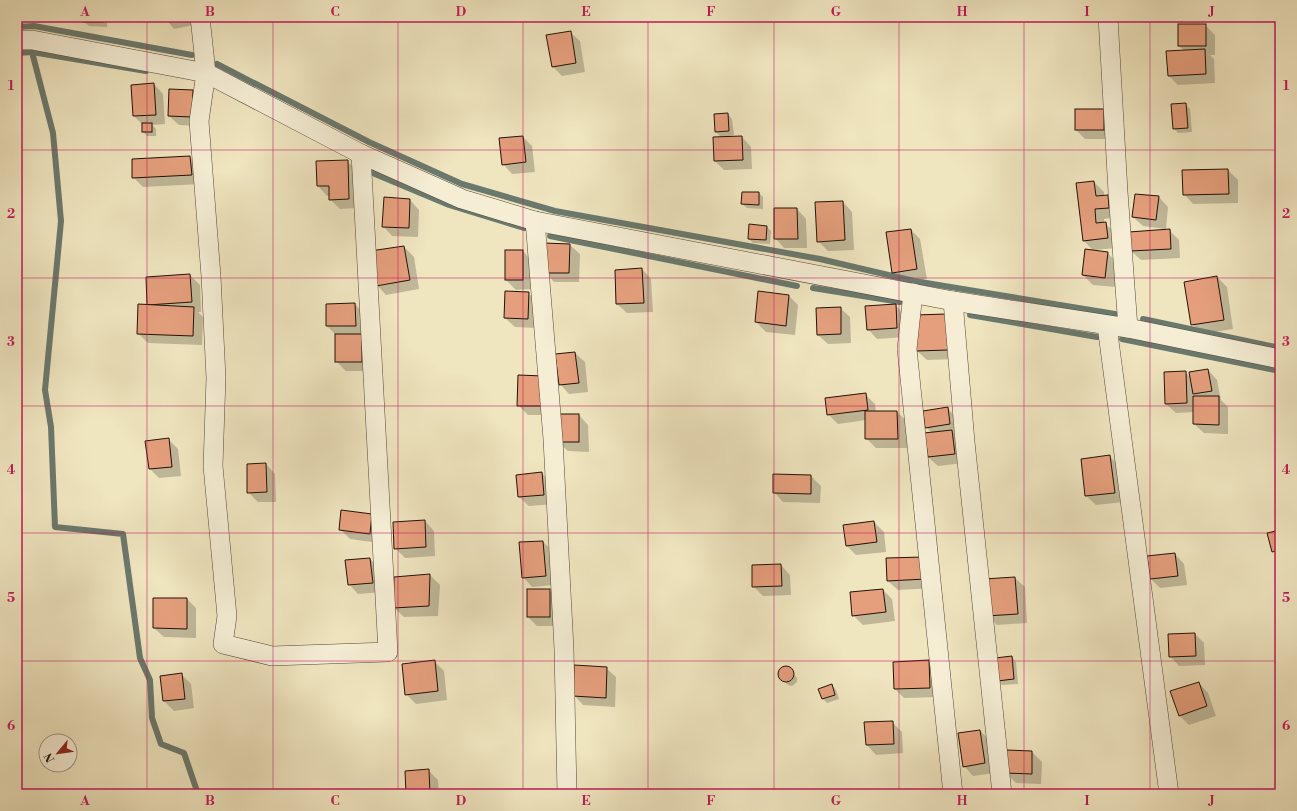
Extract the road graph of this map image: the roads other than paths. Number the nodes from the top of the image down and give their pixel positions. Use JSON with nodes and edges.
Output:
{"nodes":[{"id":1,"x":200,"y":17,"type":"edge"},
{"id":2,"x":1108,"y":17,"type":"edge"},
{"id":3,"x":17,"y":40,"type":"edge"},
{"id":4,"x":206,"y":73,"type":"junction"},
{"id":5,"x":361,"y":154,"type":"junction"},
{"id":6,"x":534,"y":221,"type":"junction"},
{"id":7,"x":913,"y":293,"type":"junction"},
{"id":8,"x":953,"y":301,"type":"junction"},
{"id":9,"x":1107,"y":326,"type":"junction"},
{"id":10,"x":1128,"y":328,"type":"junction"},
{"id":11,"x":1280,"y":359,"type":"edge"},
{"id":12,"x":567,"y":794,"type":"edge"},
{"id":13,"x":953,"y":794,"type":"edge"},
{"id":14,"x":1002,"y":794,"type":"edge"},
{"id":15,"x":1169,"y":794,"type":"edge"}],
"edges":[{"from":1,"to":4,"type":"street"},
{"from":2,"to":10,"type":"street"},
{"from":3,"to":4,"type":"street"},
{"from":4,"to":5,"type":"street"},
{"from":4,"to":5,"type":"street"},
{"from":5,"to":6,"type":"street"},
{"from":6,"to":7,"type":"street"},
{"from":6,"to":12,"type":"street"},
{"from":7,"to":8,"type":"street"},
{"from":7,"to":13,"type":"street"},
{"from":8,"to":9,"type":"street"},
{"from":8,"to":14,"type":"street"},
{"from":9,"to":10,"type":"street"},
{"from":9,"to":15,"type":"street"},
{"from":10,"to":11,"type":"street"}]}
